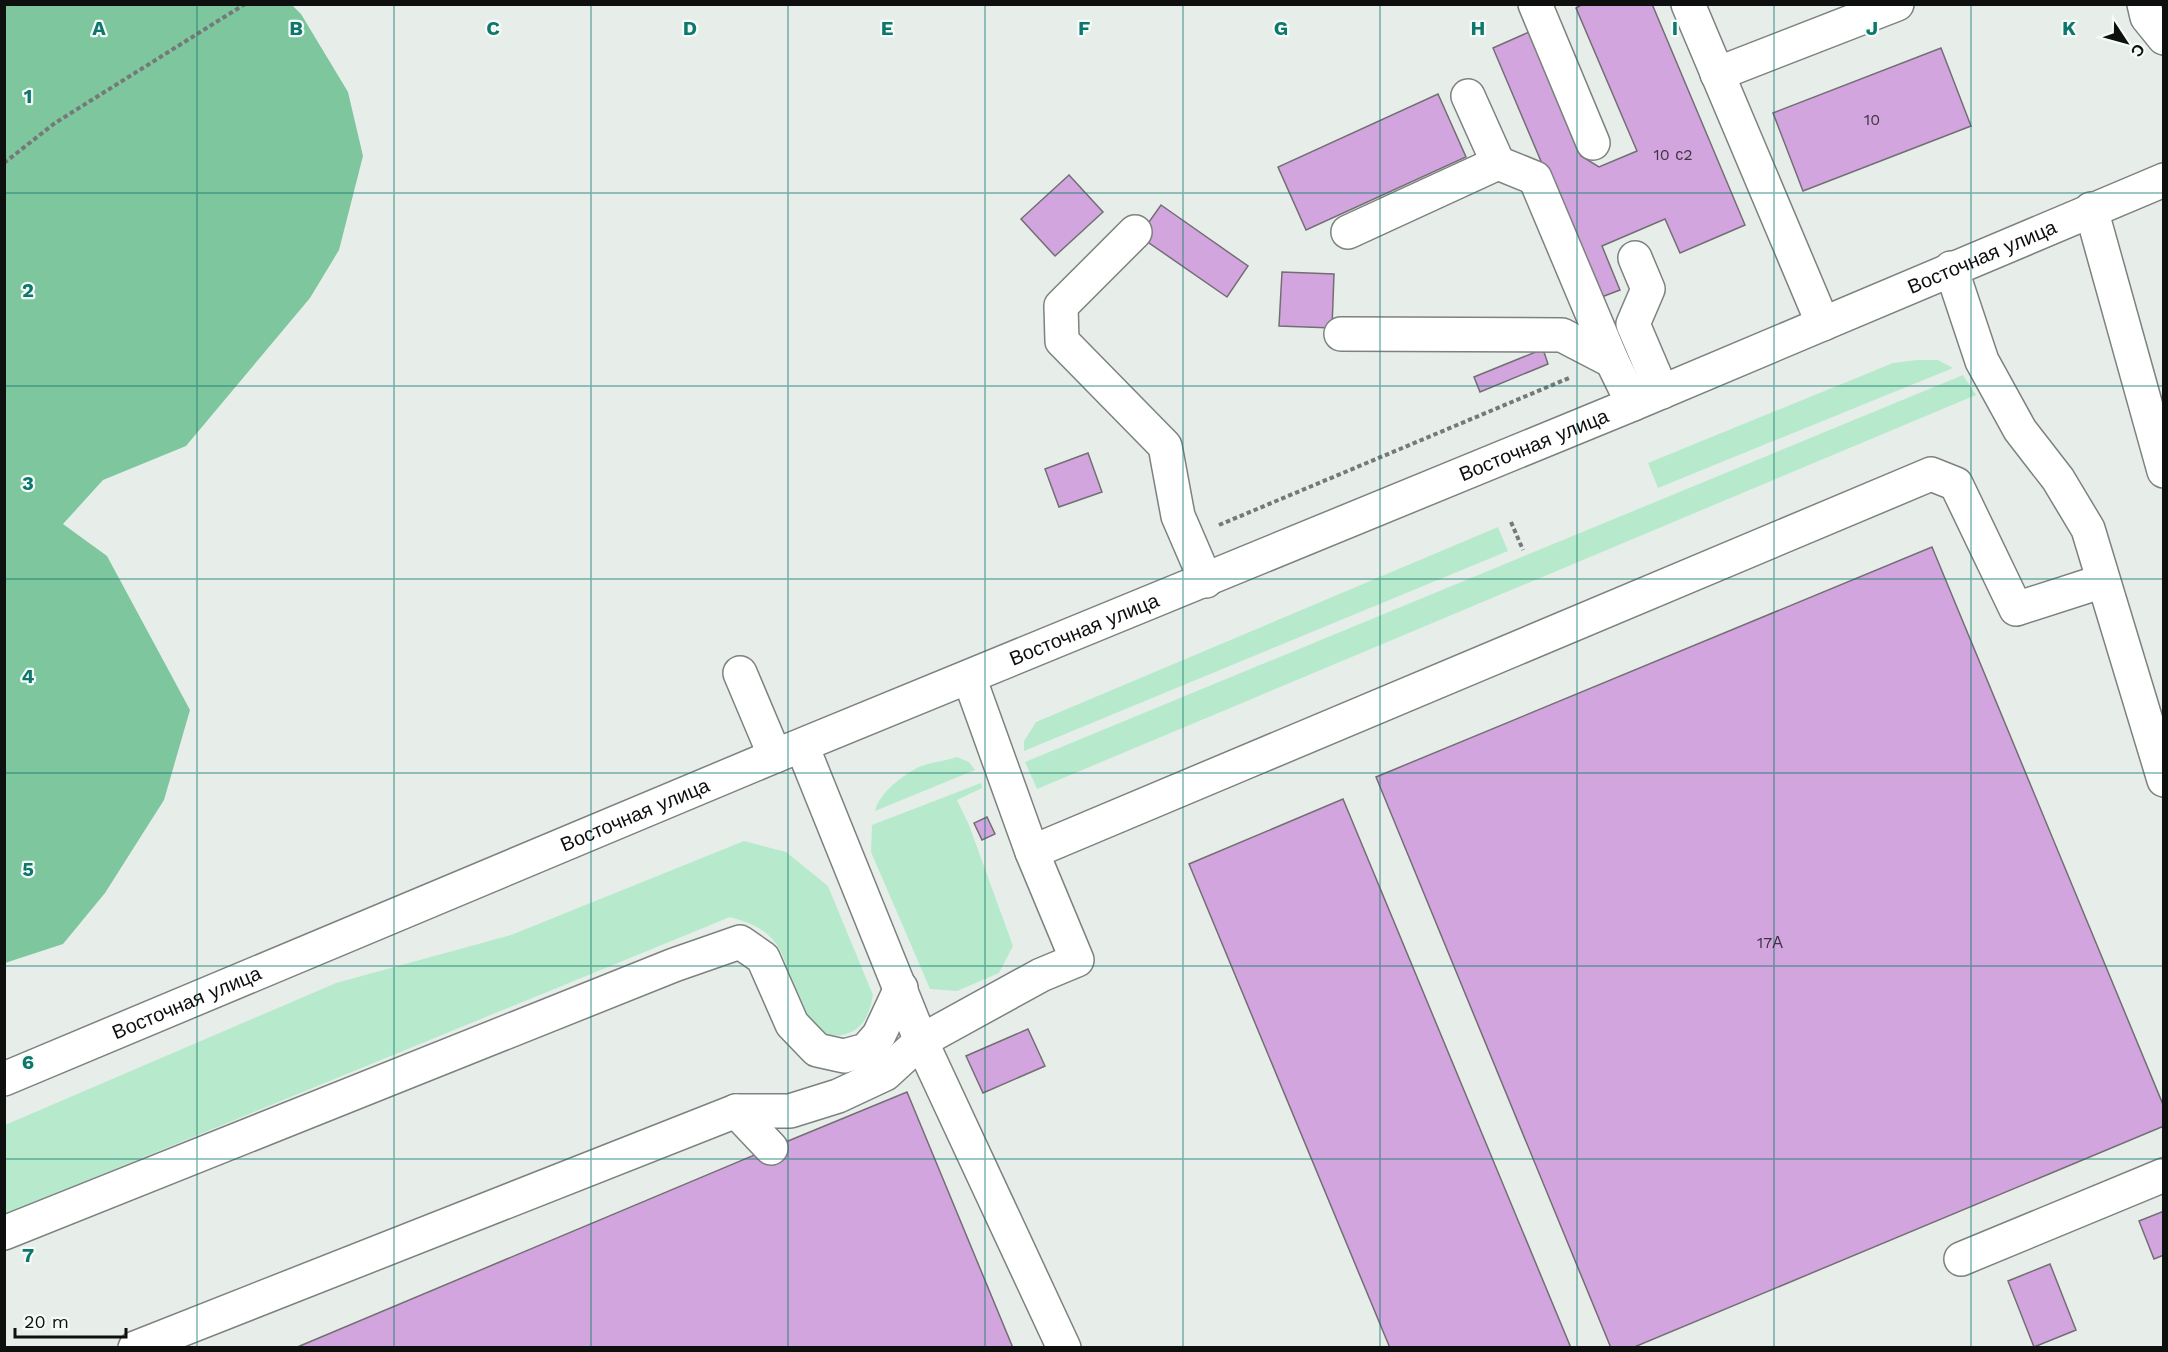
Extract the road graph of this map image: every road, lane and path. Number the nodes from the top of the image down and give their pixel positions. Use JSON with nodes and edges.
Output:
{"nodes":[{"id":1,"x":245,"y":4,"type":"edge"},
{"id":2,"x":1534,"y":4,"type":"edge"},
{"id":3,"x":1688,"y":4,"type":"edge"},
{"id":4,"x":1897,"y":4,"type":"edge"},
{"id":5,"x":2144,"y":4,"type":"edge"},
{"id":6,"x":2163,"y":39,"type":"edge"},
{"id":7,"x":1717,"y":74,"type":"junction"},
{"id":8,"x":1468,"y":96,"type":"dead end"},
{"id":9,"x":1593,"y":143,"type":"dead end"},
{"id":10,"x":4,"y":163,"type":"edge"},
{"id":11,"x":1498,"y":163,"type":"junction"},
{"id":12,"x":2163,"y":180,"type":"edge"},
{"id":13,"x":2091,"y":209,"type":"junction"},
{"id":14,"x":1135,"y":232,"type":"dead end"},
{"id":15,"x":1348,"y":232,"type":"dead end"},
{"id":16,"x":1635,"y":258,"type":"dead end"},
{"id":17,"x":1951,"y":268,"type":"junction"},
{"id":18,"x":1823,"y":324,"type":"junction"},
{"id":19,"x":1341,"y":334,"type":"dead end"},
{"id":20,"x":1612,"y":361,"type":"junction"},
{"id":21,"x":1648,"y":398,"type":"junction"},
{"id":22,"x":1468,"y":422,"type":"junction"},
{"id":23,"x":1471,"y":428,"type":"dead end"},
{"id":24,"x":2163,"y":471,"type":"edge"},
{"id":25,"x":1510,"y":522,"type":"dead end"},
{"id":26,"x":1187,"y":538,"type":"junction"},
{"id":27,"x":1523,"y":550,"type":"dead end"},
{"id":28,"x":1206,"y":581,"type":"junction"},
{"id":29,"x":2103,"y":581,"type":"junction"},
{"id":30,"x":740,"y":673,"type":"dead end"},
{"id":31,"x":969,"y":677,"type":"junction"},
{"id":32,"x":788,"y":751,"type":"junction"},
{"id":33,"x":2163,"y":780,"type":"edge"},
{"id":34,"x":1032,"y":852,"type":"junction"},
{"id":35,"x":901,"y":988,"type":"junction"},
{"id":36,"x":921,"y":1041,"type":"junction"},
{"id":37,"x":4,"y":1079,"type":"edge"},
{"id":38,"x":736,"y":1111,"type":"junction"},
{"id":39,"x":771,"y":1148,"type":"dead end"},
{"id":40,"x":2163,"y":1174,"type":"edge"},
{"id":41,"x":4,"y":1233,"type":"edge"},
{"id":42,"x":1961,"y":1259,"type":"dead end"},
{"id":43,"x":135,"y":1347,"type":"edge"},
{"id":44,"x":1064,"y":1347,"type":"edge"}],
"edges":[{"from":1,"to":10,"type":"path"},
{"from":2,"to":9,"type":"street"},
{"from":3,"to":7,"type":"street"},
{"from":4,"to":7,"type":"street"},
{"from":5,"to":6,"type":"street"},
{"from":7,"to":18,"type":"street"},
{"from":8,"to":11,"type":"street"},
{"from":11,"to":15,"type":"street"},
{"from":11,"to":20,"type":"street"},
{"from":12,"to":13,"type":"street","name":"Восточная улица"},
{"from":13,"to":17,"type":"street","name":"Восточная улица"},
{"from":13,"to":24,"type":"street"},
{"from":14,"to":26,"type":"street"},
{"from":16,"to":21,"type":"street"},
{"from":17,"to":18,"type":"street","name":"Восточная улица"},
{"from":17,"to":29,"type":"street"},
{"from":18,"to":21,"type":"street","name":"Восточная улица"},
{"from":19,"to":20,"type":"street"},
{"from":20,"to":21,"type":"street"},
{"from":20,"to":22,"type":"path"},
{"from":21,"to":28,"type":"street","name":"Восточная улица"},
{"from":22,"to":23,"type":"path"},
{"from":22,"to":26,"type":"path"},
{"from":25,"to":27,"type":"path"},
{"from":26,"to":28,"type":"street"},
{"from":28,"to":31,"type":"street","name":"Восточная улица"},
{"from":29,"to":33,"type":"street"},
{"from":29,"to":34,"type":"street"},
{"from":30,"to":32,"type":"street"},
{"from":31,"to":32,"type":"street","name":"Восточная улица"},
{"from":31,"to":34,"type":"street"},
{"from":32,"to":35,"type":"street"},
{"from":32,"to":37,"type":"street","name":"Восточная улица"},
{"from":34,"to":36,"type":"street"},
{"from":35,"to":36,"type":"street"},
{"from":35,"to":41,"type":"street"},
{"from":36,"to":38,"type":"street"},
{"from":36,"to":44,"type":"street"},
{"from":38,"to":39,"type":"street"},
{"from":38,"to":43,"type":"street"},
{"from":40,"to":42,"type":"street"}]}
